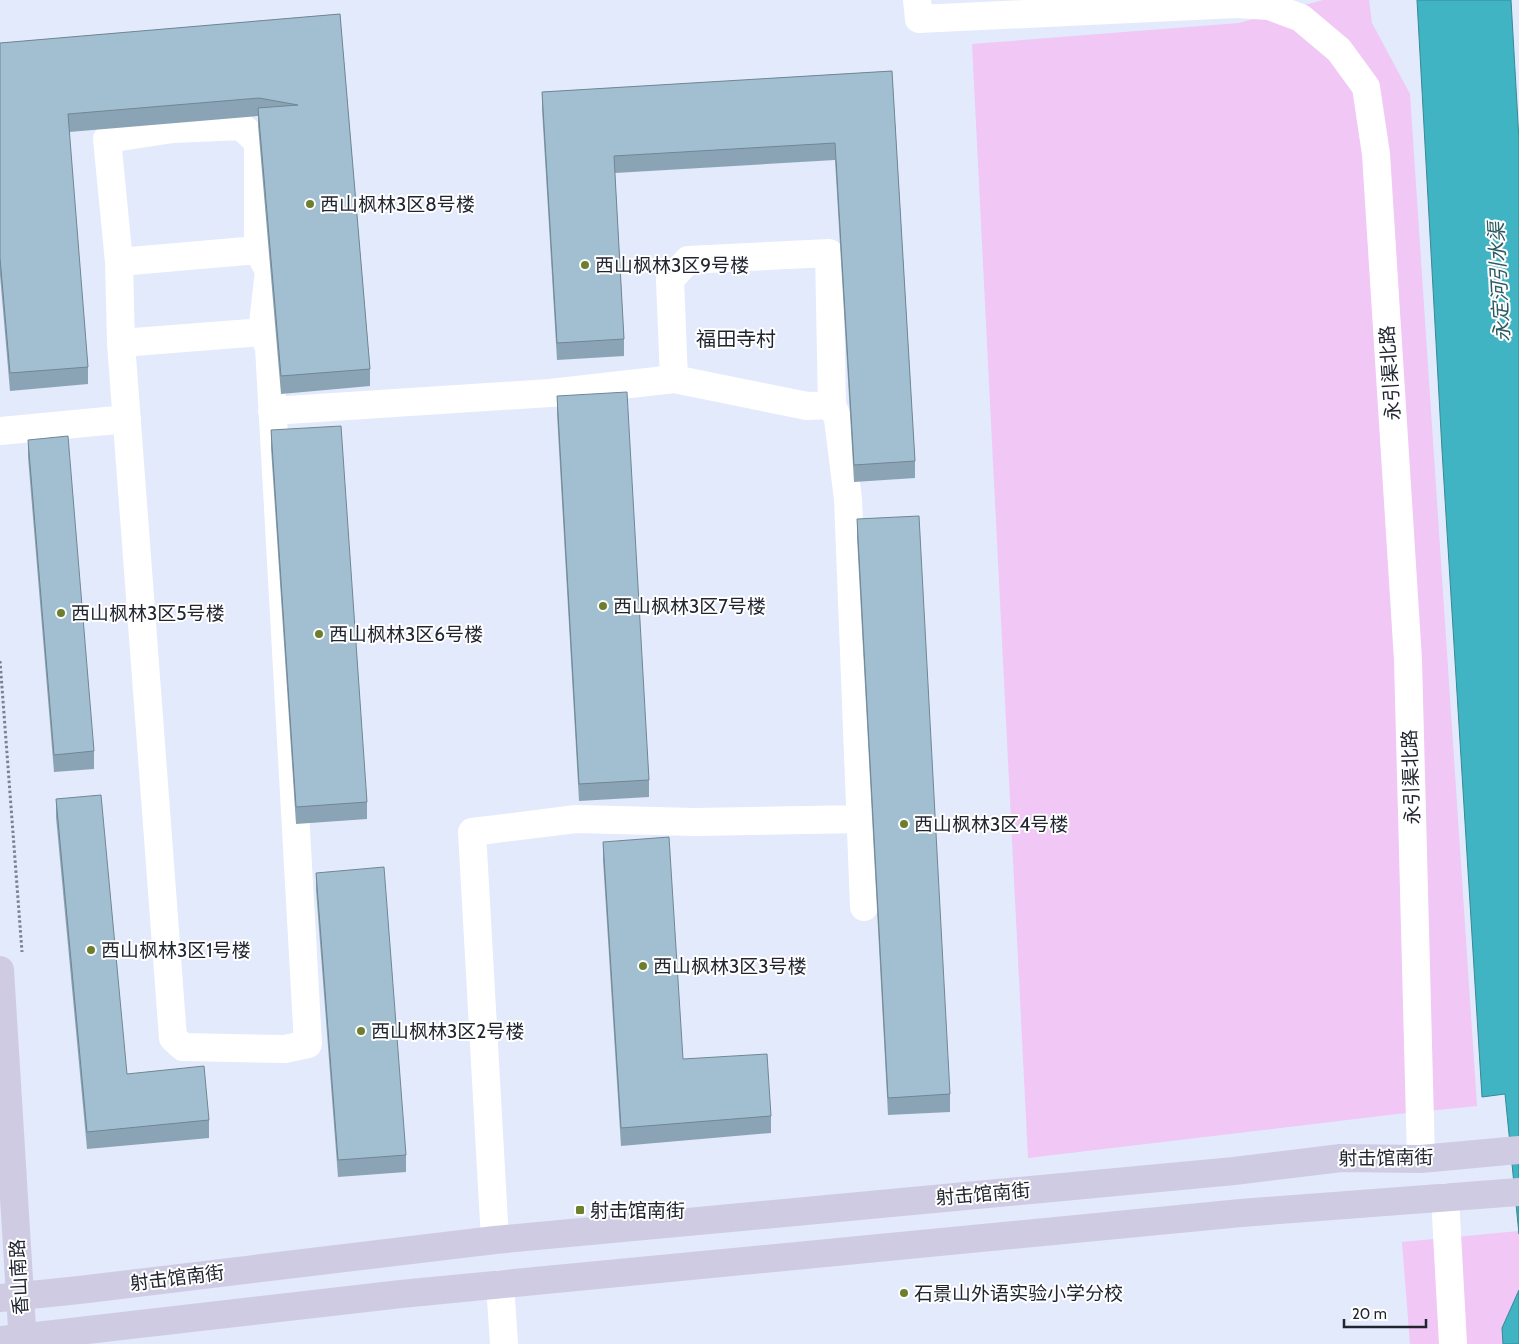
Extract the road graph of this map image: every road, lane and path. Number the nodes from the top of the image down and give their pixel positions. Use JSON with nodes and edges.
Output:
{"nodes":[{"id":1,"x":917,"y":0,"type":"edge"},
{"id":2,"x":258,"y":250,"type":"junction"},
{"id":3,"x":119,"y":262,"type":"junction"},
{"id":4,"x":262,"y":332,"type":"junction"},
{"id":5,"x":121,"y":343,"type":"junction"},
{"id":6,"x":674,"y":379,"type":"junction"},
{"id":7,"x":832,"y":405,"type":"junction"},
{"id":8,"x":272,"y":411,"type":"junction"},
{"id":9,"x":127,"y":419,"type":"junction"},
{"id":10,"x":0,"y":431,"type":"edge"},
{"id":11,"x":861,"y":819,"type":"junction"},
{"id":12,"x":864,"y":907,"type":"dead end"},
{"id":13,"x":0,"y":970,"type":"edge"},
{"id":14,"x":1519,"y":1150,"type":"edge"},
{"id":15,"x":1421,"y":1159,"type":"junction"},
{"id":16,"x":1519,"y":1192,"type":"edge"},
{"id":17,"x":1445,"y":1198,"type":"junction"},
{"id":18,"x":496,"y":1240,"type":"junction"},
{"id":19,"x":500,"y":1284,"type":"junction"},
{"id":20,"x":10,"y":1297,"type":"edge"},
{"id":21,"x":15,"y":1340,"type":"edge"},
{"id":22,"x":504,"y":1344,"type":"edge"},
{"id":23,"x":1453,"y":1344,"type":"edge"}],
"edges":[{"from":1,"to":15,"type":"street","name":"永引渠北路"},
{"from":2,"to":3,"type":"street"},
{"from":2,"to":3,"type":"street"},
{"from":2,"to":4,"type":"street"},
{"from":3,"to":5,"type":"street"},
{"from":4,"to":5,"type":"street"},
{"from":4,"to":8,"type":"street"},
{"from":5,"to":9,"type":"street"},
{"from":6,"to":7,"type":"street"},
{"from":6,"to":7,"type":"street"},
{"from":6,"to":8,"type":"street"},
{"from":7,"to":11,"type":"street"},
{"from":8,"to":9,"type":"street"},
{"from":9,"to":10,"type":"street"},
{"from":11,"to":12,"type":"street"},
{"from":11,"to":18,"type":"street"},
{"from":13,"to":20,"type":"main road","name":"香山南路"},
{"from":14,"to":15,"type":"main road","name":"射击馆南街"},
{"from":15,"to":18,"type":"main road","name":"射击馆南街"},
{"from":16,"to":17,"type":"main road"},
{"from":17,"to":19,"type":"main road"},
{"from":17,"to":23,"type":"street"},
{"from":18,"to":20,"type":"main road","name":"射击馆南街"},
{"from":19,"to":21,"type":"main road"},
{"from":19,"to":22,"type":"street"},
{"from":20,"to":21,"type":"main road","name":"香山南路"}]}
